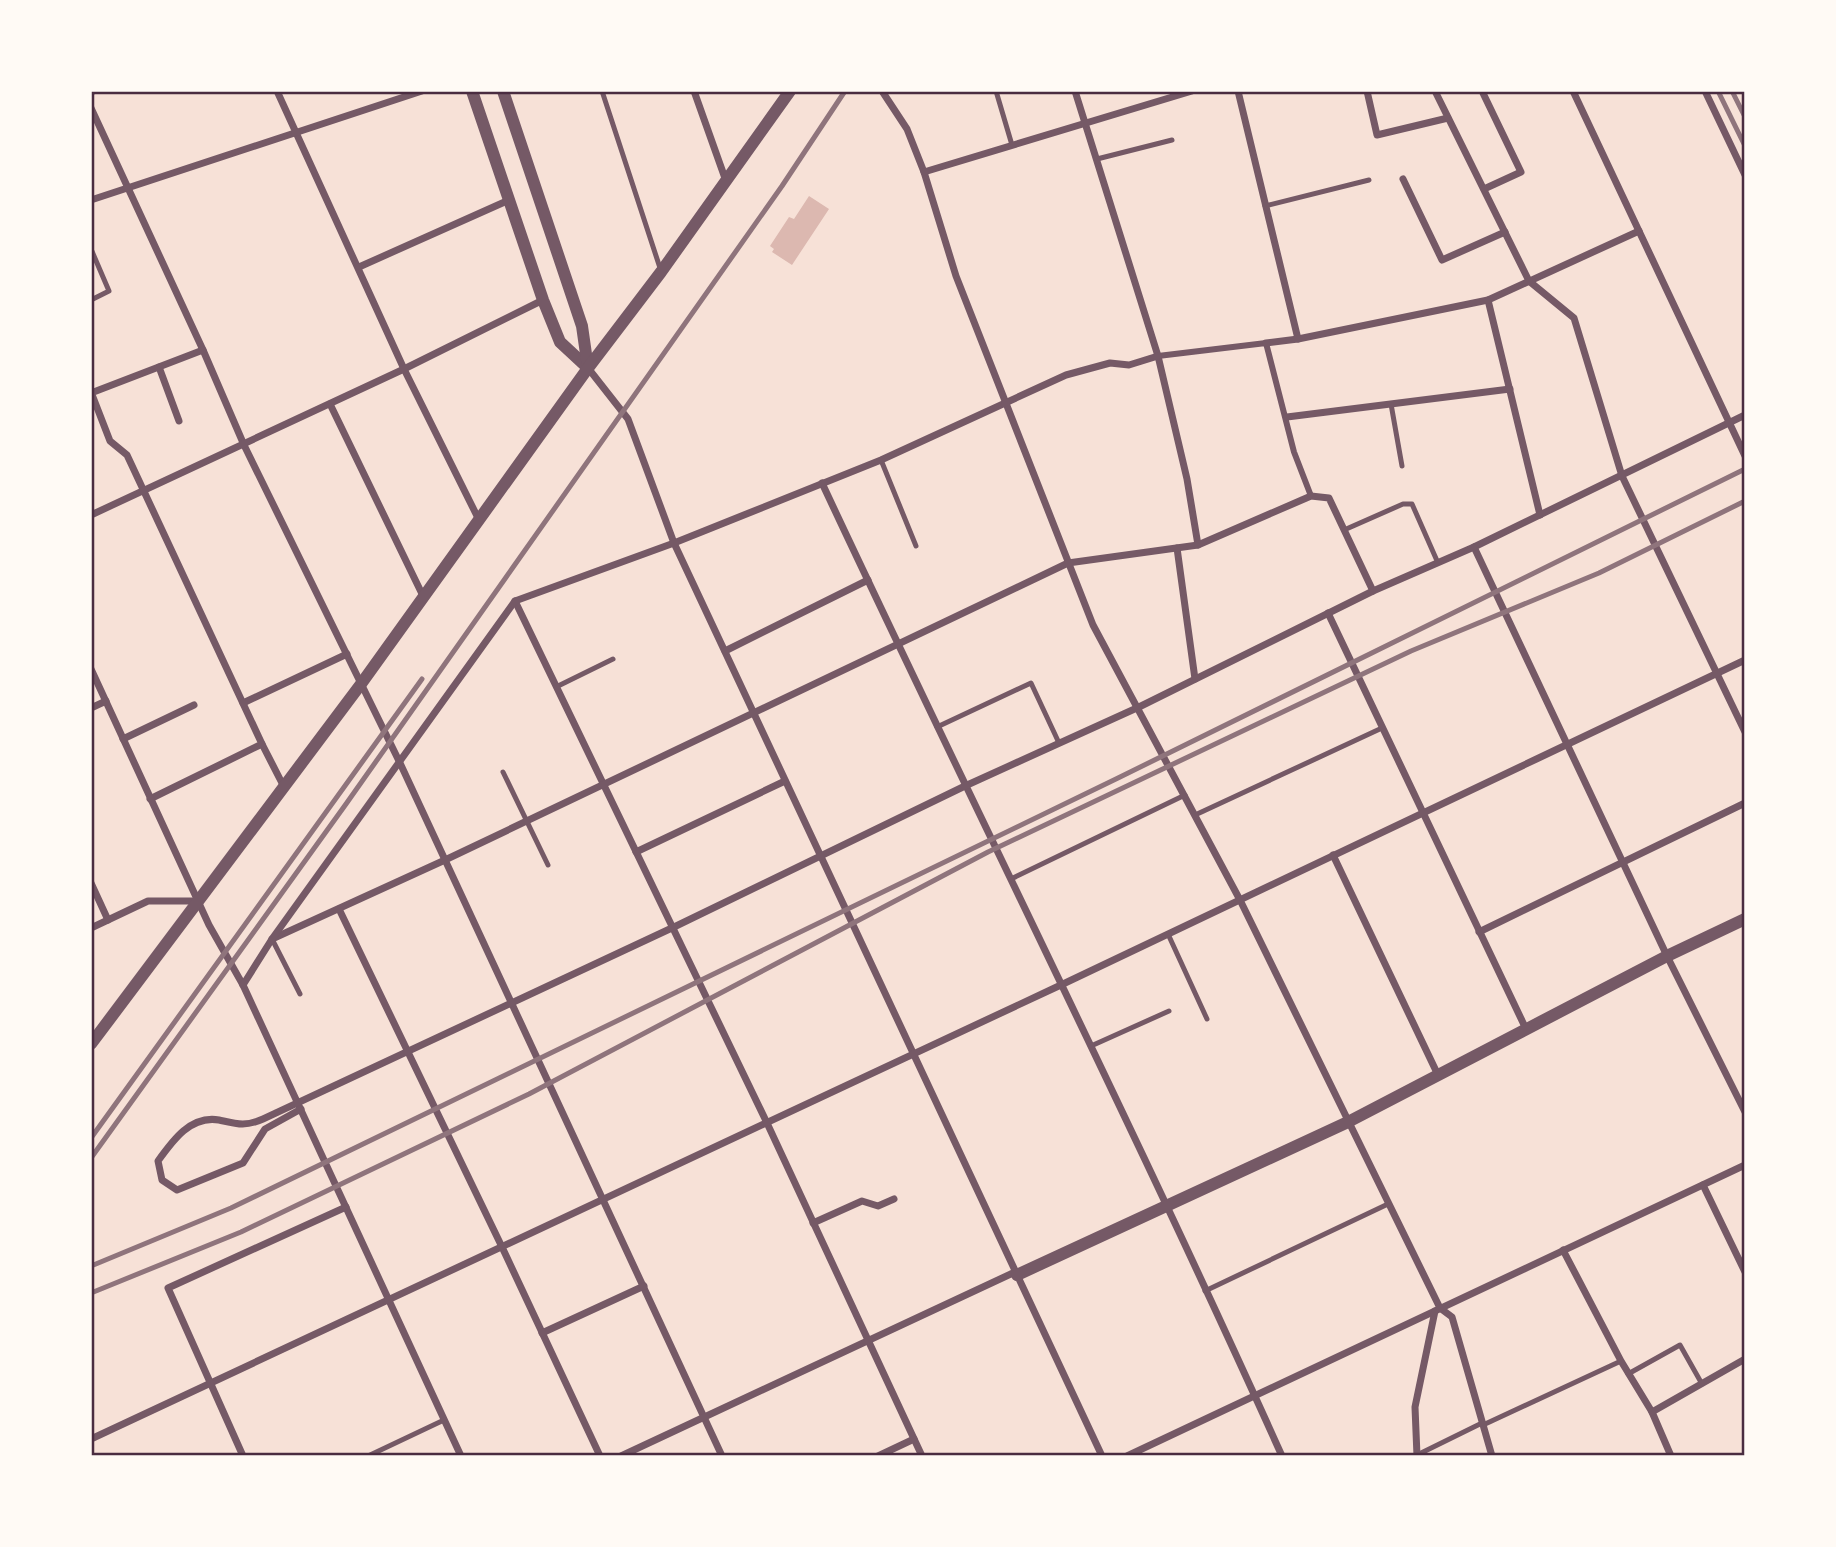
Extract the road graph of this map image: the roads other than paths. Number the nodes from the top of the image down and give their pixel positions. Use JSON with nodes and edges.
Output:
{"nodes":[{"id":1,"x":277,"y":91,"type":"edge"},
{"id":2,"x":422,"y":91,"type":"edge"},
{"id":3,"x":472,"y":91,"type":"edge"},
{"id":4,"x":503,"y":91,"type":"edge"},
{"id":5,"x":602,"y":91,"type":"edge"},
{"id":6,"x":694,"y":91,"type":"edge"},
{"id":7,"x":790,"y":91,"type":"edge"},
{"id":8,"x":882,"y":91,"type":"edge"},
{"id":9,"x":996,"y":91,"type":"edge"},
{"id":10,"x":1075,"y":91,"type":"edge"},
{"id":11,"x":1192,"y":91,"type":"edge"},
{"id":12,"x":1238,"y":91,"type":"edge"},
{"id":13,"x":1367,"y":91,"type":"edge"},
{"id":14,"x":1435,"y":91,"type":"edge"},
{"id":15,"x":1482,"y":91,"type":"edge"},
{"id":16,"x":1573,"y":91,"type":"edge"},
{"id":17,"x":1705,"y":91,"type":"edge"},
{"id":18,"x":91,"y":108,"type":"edge"},
{"id":19,"x":1448,"y":118,"type":"junction"},
{"id":20,"x":1085,"y":122,"type":"junction"},
{"id":21,"x":298,"y":131,"type":"junction"},
{"id":22,"x":1172,"y":140,"type":"dead end"},
{"id":23,"x":1012,"y":145,"type":"junction"},
{"id":24,"x":1097,"y":159,"type":"junction"},
{"id":25,"x":924,"y":172,"type":"junction"},
{"id":26,"x":1745,"y":176,"type":"edge"},
{"id":27,"x":1403,"y":179,"type":"dead end"},
{"id":28,"x":1369,"y":180,"type":"dead end"},
{"id":29,"x":726,"y":181,"type":"junction"},
{"id":30,"x":129,"y":187,"type":"junction"},
{"id":31,"x":1484,"y":189,"type":"junction"},
{"id":32,"x":509,"y":200,"type":"junction"},
{"id":33,"x":91,"y":201,"type":"edge"},
{"id":34,"x":1265,"y":206,"type":"junction"},
{"id":35,"x":1639,"y":230,"type":"junction"},
{"id":36,"x":1505,"y":232,"type":"junction"},
{"id":37,"x":91,"y":249,"type":"edge"},
{"id":38,"x":359,"y":267,"type":"junction"},
{"id":39,"x":662,"y":272,"type":"junction"},
{"id":40,"x":1529,"y":281,"type":"junction"},
{"id":41,"x":91,"y":300,"type":"edge"},
{"id":42,"x":543,"y":300,"type":"junction"},
{"id":43,"x":1488,"y":300,"type":"junction"},
{"id":44,"x":1298,"y":339,"type":"junction"},
{"id":45,"x":1266,"y":343,"type":"junction"},
{"id":46,"x":203,"y":350,"type":"junction"},
{"id":47,"x":1158,"y":356,"type":"junction"},
{"id":48,"x":159,"y":367,"type":"junction"},
{"id":49,"x":588,"y":368,"type":"junction"},
{"id":50,"x":404,"y":369,"type":"junction"},
{"id":51,"x":1510,"y":389,"type":"junction"},
{"id":52,"x":91,"y":393,"type":"edge"},
{"id":53,"x":1004,"y":402,"type":"junction"},
{"id":54,"x":330,"y":404,"type":"junction"},
{"id":55,"x":1391,"y":404,"type":"junction"},
{"id":56,"x":1745,"y":415,"type":"edge"},
{"id":57,"x":1287,"y":417,"type":"junction"},
{"id":58,"x":179,"y":421,"type":"dead end"},
{"id":59,"x":1729,"y":423,"type":"junction"},
{"id":60,"x":244,"y":445,"type":"junction"},
{"id":61,"x":1745,"y":456,"type":"edge"},
{"id":62,"x":881,"y":460,"type":"junction"},
{"id":63,"x":1402,"y":466,"type":"dead end"},
{"id":64,"x":1622,"y":476,"type":"junction"},
{"id":65,"x":822,"y":483,"type":"junction"},
{"id":66,"x":143,"y":491,"type":"junction"},
{"id":67,"x":1311,"y":496,"type":"junction"},
{"id":68,"x":91,"y":515,"type":"edge"},
{"id":69,"x":1540,"y":515,"type":"junction"},
{"id":70,"x":479,"y":520,"type":"junction"},
{"id":71,"x":1344,"y":530,"type":"junction"},
{"id":72,"x":674,"y":543,"type":"junction"},
{"id":73,"x":1198,"y":545,"type":"junction"},
{"id":74,"x":916,"y":546,"type":"dead end"},
{"id":75,"x":1474,"y":547,"type":"junction"},
{"id":76,"x":1177,"y":548,"type":"junction"},
{"id":77,"x":1068,"y":562,"type":"junction"},
{"id":78,"x":1438,"y":563,"type":"junction"},
{"id":79,"x":868,"y":580,"type":"junction"},
{"id":80,"x":1373,"y":591,"type":"junction"},
{"id":81,"x":424,"y":598,"type":"junction"},
{"id":82,"x":515,"y":601,"type":"junction"},
{"id":83,"x":1328,"y":613,"type":"junction"},
{"id":84,"x":897,"y":644,"type":"junction"},
{"id":85,"x":725,"y":651,"type":"junction"},
{"id":86,"x":347,"y":654,"type":"junction"},
{"id":87,"x":613,"y":660,"type":"dead end"},
{"id":88,"x":1745,"y":660,"type":"edge"},
{"id":89,"x":91,"y":669,"type":"edge"},
{"id":90,"x":1717,"y":673,"type":"junction"},
{"id":91,"x":1195,"y":678,"type":"junction"},
{"id":92,"x":361,"y":684,"type":"junction"},
{"id":93,"x":556,"y":687,"type":"junction"},
{"id":94,"x":106,"y":701,"type":"junction"},
{"id":95,"x":243,"y":704,"type":"junction"},
{"id":96,"x":194,"y":705,"type":"dead end"},
{"id":97,"x":1139,"y":707,"type":"junction"},
{"id":98,"x":91,"y":708,"type":"edge"},
{"id":99,"x":753,"y":712,"type":"junction"},
{"id":100,"x":937,"y":727,"type":"junction"},
{"id":101,"x":1382,"y":728,"type":"junction"},
{"id":102,"x":1745,"y":732,"type":"edge"},
{"id":103,"x":123,"y":739,"type":"junction"},
{"id":104,"x":1059,"y":743,"type":"junction"},
{"id":105,"x":262,"y":744,"type":"junction"},
{"id":106,"x":1567,"y":744,"type":"junction"},
{"id":107,"x":400,"y":764,"type":"junction"},
{"id":108,"x":503,"y":772,"type":"dead end"},
{"id":109,"x":785,"y":781,"type":"junction"},
{"id":110,"x":602,"y":784,"type":"junction"},
{"id":111,"x":965,"y":786,"type":"junction"},
{"id":112,"x":284,"y":788,"type":"junction"},
{"id":113,"x":1185,"y":795,"type":"junction"},
{"id":114,"x":150,"y":799,"type":"junction"},
{"id":115,"x":1745,"y":803,"type":"edge"},
{"id":116,"x":1422,"y":814,"type":"junction"},
{"id":117,"x":1195,"y":815,"type":"junction"},
{"id":118,"x":525,"y":821,"type":"junction"},
{"id":119,"x":636,"y":852,"type":"junction"},
{"id":120,"x":1333,"y":855,"type":"junction"},
{"id":121,"x":822,"y":856,"type":"junction"},
{"id":122,"x":445,"y":860,"type":"junction"},
{"id":123,"x":1622,"y":862,"type":"junction"},
{"id":124,"x":548,"y":865,"type":"dead end"},
{"id":125,"x":1011,"y":879,"type":"junction"},
{"id":126,"x":91,"y":883,"type":"edge"},
{"id":127,"x":1240,"y":900,"type":"junction"},
{"id":128,"x":198,"y":901,"type":"junction"},
{"id":129,"x":339,"y":909,"type":"junction"},
{"id":130,"x":1745,"y":919,"type":"edge"},
{"id":131,"x":108,"y":920,"type":"junction"},
{"id":132,"x":674,"y":927,"type":"junction"},
{"id":133,"x":91,"y":928,"type":"edge"},
{"id":134,"x":1479,"y":932,"type":"junction"},
{"id":135,"x":1168,"y":934,"type":"junction"},
{"id":136,"x":272,"y":939,"type":"junction"},
{"id":137,"x":1667,"y":956,"type":"junction"},
{"id":138,"x":1063,"y":984,"type":"junction"},
{"id":139,"x":243,"y":985,"type":"junction"},
{"id":140,"x":300,"y":994,"type":"dead end"},
{"id":141,"x":510,"y":1002,"type":"junction"},
{"id":142,"x":1168,"y":1011,"type":"dead end"},
{"id":143,"x":1207,"y":1019,"type":"dead end"},
{"id":144,"x":1526,"y":1030,"type":"junction"},
{"id":145,"x":91,"y":1044,"type":"edge"},
{"id":146,"x":1091,"y":1046,"type":"junction"},
{"id":147,"x":407,"y":1050,"type":"junction"},
{"id":148,"x":914,"y":1054,"type":"junction"},
{"id":149,"x":1438,"y":1075,"type":"junction"},
{"id":150,"x":299,"y":1105,"type":"junction"},
{"id":151,"x":1745,"y":1112,"type":"edge"},
{"id":152,"x":1348,"y":1122,"type":"junction"},
{"id":153,"x":767,"y":1123,"type":"junction"},
{"id":154,"x":1745,"y":1165,"type":"edge"},
{"id":155,"x":1703,"y":1185,"type":"junction"},
{"id":156,"x":894,"y":1199,"type":"dead end"},
{"id":157,"x":603,"y":1200,"type":"junction"},
{"id":158,"x":1388,"y":1204,"type":"junction"},
{"id":159,"x":1166,"y":1206,"type":"junction"},
{"id":160,"x":346,"y":1208,"type":"junction"},
{"id":161,"x":813,"y":1223,"type":"junction"},
{"id":162,"x":502,"y":1247,"type":"junction"},
{"id":163,"x":1563,"y":1250,"type":"junction"},
{"id":164,"x":1745,"y":1272,"type":"edge"},
{"id":165,"x":1016,"y":1273,"type":"junction"},
{"id":166,"x":644,"y":1286,"type":"junction"},
{"id":167,"x":1205,"y":1291,"type":"junction"},
{"id":168,"x":388,"y":1298,"type":"junction"},
{"id":169,"x":1438,"y":1310,"type":"junction"},
{"id":170,"x":542,"y":1333,"type":"junction"},
{"id":171,"x":868,"y":1341,"type":"junction"},
{"id":172,"x":1745,"y":1359,"type":"edge"},
{"id":173,"x":1621,"y":1361,"type":"junction"},
{"id":174,"x":1628,"y":1374,"type":"junction"},
{"id":175,"x":210,"y":1382,"type":"junction"},
{"id":176,"x":1702,"y":1384,"type":"junction"},
{"id":177,"x":1255,"y":1397,"type":"junction"},
{"id":178,"x":1652,"y":1412,"type":"junction"},
{"id":179,"x":704,"y":1416,"type":"junction"},
{"id":180,"x":444,"y":1420,"type":"junction"},
{"id":181,"x":1483,"y":1424,"type":"junction"},
{"id":182,"x":91,"y":1439,"type":"edge"},
{"id":183,"x":914,"y":1439,"type":"junction"},
{"id":184,"x":1417,"y":1455,"type":"edge"},
{"id":185,"x":243,"y":1456,"type":"edge"},
{"id":186,"x":368,"y":1456,"type":"edge"},
{"id":187,"x":461,"y":1456,"type":"edge"},
{"id":188,"x":600,"y":1456,"type":"edge"},
{"id":189,"x":621,"y":1456,"type":"edge"},
{"id":190,"x":722,"y":1456,"type":"edge"},
{"id":191,"x":878,"y":1456,"type":"edge"},
{"id":192,"x":922,"y":1456,"type":"edge"},
{"id":193,"x":1102,"y":1456,"type":"edge"},
{"id":194,"x":1127,"y":1456,"type":"edge"},
{"id":195,"x":1282,"y":1456,"type":"edge"},
{"id":196,"x":1492,"y":1456,"type":"edge"},
{"id":197,"x":1671,"y":1456,"type":"edge"}],
"edges":[{"from":1,"to":21,"type":"street"},
{"from":2,"to":21,"type":"street"},
{"from":3,"to":32,"type":"street"},
{"from":4,"to":49,"type":"street"},
{"from":5,"to":39,"type":"lane"},
{"from":6,"to":29,"type":"street"},
{"from":7,"to":29,"type":"street"},
{"from":8,"to":25,"type":"street"},
{"from":9,"to":23,"type":"lane"},
{"from":10,"to":20,"type":"street"},
{"from":11,"to":20,"type":"street"},
{"from":12,"to":34,"type":"street"},
{"from":13,"to":19,"type":"street"},
{"from":14,"to":19,"type":"street"},
{"from":15,"to":31,"type":"street"},
{"from":16,"to":35,"type":"street"},
{"from":17,"to":26,"type":"street"},
{"from":18,"to":30,"type":"street"},
{"from":19,"to":31,"type":"street"},
{"from":20,"to":23,"type":"street"},
{"from":20,"to":24,"type":"street"},
{"from":21,"to":30,"type":"street"},
{"from":21,"to":38,"type":"street"},
{"from":22,"to":24,"type":"lane"},
{"from":23,"to":25,"type":"street"},
{"from":24,"to":47,"type":"street"},
{"from":25,"to":53,"type":"street"},
{"from":27,"to":36,"type":"street"},
{"from":28,"to":34,"type":"lane"},
{"from":29,"to":39,"type":"street"},
{"from":30,"to":33,"type":"street"},
{"from":30,"to":46,"type":"street"},
{"from":31,"to":36,"type":"street"},
{"from":32,"to":38,"type":"street"},
{"from":32,"to":42,"type":"street"},
{"from":34,"to":44,"type":"street"},
{"from":35,"to":40,"type":"street"},
{"from":35,"to":59,"type":"street"},
{"from":36,"to":40,"type":"street"},
{"from":37,"to":41,"type":"lane"},
{"from":38,"to":50,"type":"street"},
{"from":39,"to":49,"type":"street"},
{"from":40,"to":43,"type":"street"},
{"from":40,"to":64,"type":"street"},
{"from":42,"to":49,"type":"street"},
{"from":42,"to":50,"type":"street"},
{"from":43,"to":44,"type":"street"},
{"from":43,"to":51,"type":"street"},
{"from":44,"to":45,"type":"street"},
{"from":45,"to":47,"type":"street"},
{"from":45,"to":57,"type":"street"},
{"from":46,"to":48,"type":"street"},
{"from":46,"to":60,"type":"street"},
{"from":47,"to":53,"type":"street"},
{"from":47,"to":73,"type":"street"},
{"from":48,"to":52,"type":"street"},
{"from":48,"to":58,"type":"street"},
{"from":49,"to":70,"type":"street"},
{"from":49,"to":72,"type":"street"},
{"from":50,"to":54,"type":"street"},
{"from":50,"to":70,"type":"street"},
{"from":51,"to":55,"type":"street"},
{"from":51,"to":69,"type":"street"},
{"from":52,"to":66,"type":"street"},
{"from":53,"to":62,"type":"street"},
{"from":53,"to":77,"type":"street"},
{"from":54,"to":60,"type":"street"},
{"from":54,"to":81,"type":"street"},
{"from":55,"to":57,"type":"street"},
{"from":55,"to":63,"type":"lane"},
{"from":56,"to":59,"type":"street"},
{"from":57,"to":67,"type":"street"},
{"from":59,"to":61,"type":"street"},
{"from":59,"to":64,"type":"street"},
{"from":60,"to":66,"type":"street"},
{"from":60,"to":86,"type":"street"},
{"from":62,"to":65,"type":"street"},
{"from":62,"to":74,"type":"lane"},
{"from":64,"to":69,"type":"street"},
{"from":64,"to":90,"type":"street"},
{"from":65,"to":72,"type":"street"},
{"from":65,"to":79,"type":"street"},
{"from":66,"to":68,"type":"street"},
{"from":66,"to":95,"type":"street"},
{"from":67,"to":71,"type":"street"},
{"from":67,"to":73,"type":"street"},
{"from":69,"to":75,"type":"street"},
{"from":70,"to":81,"type":"street"},
{"from":71,"to":78,"type":"lane"},
{"from":71,"to":80,"type":"street"},
{"from":72,"to":82,"type":"street"},
{"from":72,"to":85,"type":"street"},
{"from":73,"to":76,"type":"street"},
{"from":75,"to":78,"type":"street"},
{"from":75,"to":106,"type":"street"},
{"from":76,"to":77,"type":"street"},
{"from":76,"to":91,"type":"street"},
{"from":77,"to":84,"type":"street"},
{"from":77,"to":97,"type":"street"},
{"from":78,"to":80,"type":"street"},
{"from":79,"to":84,"type":"street"},
{"from":79,"to":85,"type":"street"},
{"from":80,"to":83,"type":"street"},
{"from":81,"to":92,"type":"street"},
{"from":82,"to":93,"type":"street"},
{"from":82,"to":107,"type":"street"},
{"from":83,"to":91,"type":"street"},
{"from":83,"to":101,"type":"street"},
{"from":84,"to":99,"type":"street"},
{"from":84,"to":100,"type":"street"},
{"from":85,"to":99,"type":"street"},
{"from":86,"to":92,"type":"street"},
{"from":86,"to":95,"type":"street"},
{"from":87,"to":93,"type":"lane"},
{"from":88,"to":90,"type":"street"},
{"from":89,"to":94,"type":"street"},
{"from":90,"to":102,"type":"street"},
{"from":90,"to":106,"type":"street"},
{"from":91,"to":97,"type":"street"},
{"from":92,"to":107,"type":"street"},
{"from":92,"to":112,"type":"street"},
{"from":93,"to":110,"type":"street"},
{"from":94,"to":98,"type":"street"},
{"from":94,"to":103,"type":"street"},
{"from":95,"to":105,"type":"street"},
{"from":96,"to":103,"type":"street"},
{"from":97,"to":104,"type":"street"},
{"from":97,"to":113,"type":"street"},
{"from":99,"to":109,"type":"street"},
{"from":99,"to":110,"type":"street"},
{"from":100,"to":104,"type":"lane"},
{"from":100,"to":111,"type":"street"},
{"from":101,"to":116,"type":"street"},
{"from":101,"to":117,"type":"lane"},
{"from":103,"to":114,"type":"street"},
{"from":104,"to":111,"type":"street"},
{"from":105,"to":112,"type":"street"},
{"from":105,"to":114,"type":"street"},
{"from":106,"to":116,"type":"street"},
{"from":106,"to":123,"type":"street"},
{"from":107,"to":122,"type":"street"},
{"from":107,"to":136,"type":"street"},
{"from":108,"to":118,"type":"lane"},
{"from":109,"to":119,"type":"street"},
{"from":109,"to":121,"type":"street"},
{"from":110,"to":118,"type":"street"},
{"from":110,"to":119,"type":"street"},
{"from":111,"to":121,"type":"street"},
{"from":111,"to":125,"type":"street"},
{"from":112,"to":128,"type":"street"},
{"from":113,"to":117,"type":"street"},
{"from":113,"to":125,"type":"lane"},
{"from":114,"to":128,"type":"street"},
{"from":115,"to":123,"type":"street"},
{"from":116,"to":120,"type":"street"},
{"from":116,"to":134,"type":"street"},
{"from":117,"to":127,"type":"street"},
{"from":118,"to":122,"type":"street"},
{"from":118,"to":124,"type":"lane"},
{"from":119,"to":132,"type":"street"},
{"from":120,"to":127,"type":"street"},
{"from":120,"to":149,"type":"street"},
{"from":121,"to":132,"type":"street"},
{"from":121,"to":148,"type":"street"},
{"from":122,"to":129,"type":"street"},
{"from":122,"to":141,"type":"street"},
{"from":123,"to":134,"type":"street"},
{"from":123,"to":137,"type":"street"},
{"from":125,"to":138,"type":"street"},
{"from":126,"to":131,"type":"street"},
{"from":127,"to":135,"type":"street"},
{"from":127,"to":152,"type":"street"},
{"from":128,"to":131,"type":"street"},
{"from":128,"to":139,"type":"street"},
{"from":128,"to":145,"type":"street"},
{"from":129,"to":136,"type":"street"},
{"from":129,"to":147,"type":"street"},
{"from":130,"to":137,"type":"street"},
{"from":131,"to":133,"type":"street"},
{"from":132,"to":141,"type":"street"},
{"from":132,"to":153,"type":"street"},
{"from":134,"to":144,"type":"street"},
{"from":135,"to":138,"type":"street"},
{"from":135,"to":143,"type":"lane"},
{"from":136,"to":139,"type":"street"},
{"from":136,"to":140,"type":"lane"},
{"from":137,"to":144,"type":"street"},
{"from":137,"to":151,"type":"street"},
{"from":138,"to":146,"type":"street"},
{"from":138,"to":148,"type":"street"},
{"from":139,"to":150,"type":"street"},
{"from":141,"to":147,"type":"street"},
{"from":141,"to":157,"type":"street"},
{"from":142,"to":146,"type":"lane"},
{"from":144,"to":149,"type":"street"},
{"from":146,"to":159,"type":"street"},
{"from":147,"to":150,"type":"street"},
{"from":147,"to":162,"type":"street"},
{"from":148,"to":153,"type":"street"},
{"from":148,"to":165,"type":"street"},
{"from":149,"to":152,"type":"street"},
{"from":150,"to":150,"type":"street"},
{"from":150,"to":160,"type":"street"},
{"from":152,"to":158,"type":"street"},
{"from":152,"to":159,"type":"street"},
{"from":153,"to":157,"type":"street"},
{"from":153,"to":161,"type":"street"},
{"from":154,"to":155,"type":"street"},
{"from":155,"to":163,"type":"street"},
{"from":155,"to":164,"type":"street"},
{"from":156,"to":161,"type":"street"},
{"from":157,"to":162,"type":"street"},
{"from":157,"to":166,"type":"street"},
{"from":158,"to":167,"type":"lane"},
{"from":158,"to":169,"type":"street"},
{"from":159,"to":165,"type":"street"},
{"from":159,"to":167,"type":"street"},
{"from":160,"to":168,"type":"street"},
{"from":160,"to":175,"type":"street"},
{"from":161,"to":171,"type":"street"},
{"from":162,"to":168,"type":"street"},
{"from":162,"to":170,"type":"street"},
{"from":163,"to":169,"type":"street"},
{"from":163,"to":173,"type":"street"},
{"from":165,"to":171,"type":"street"},
{"from":165,"to":193,"type":"street"},
{"from":166,"to":170,"type":"street"},
{"from":166,"to":179,"type":"street"},
{"from":167,"to":177,"type":"street"},
{"from":168,"to":175,"type":"street"},
{"from":168,"to":180,"type":"street"},
{"from":169,"to":177,"type":"street"},
{"from":169,"to":181,"type":"street"},
{"from":169,"to":184,"type":"street"},
{"from":170,"to":188,"type":"street"},
{"from":171,"to":179,"type":"street"},
{"from":171,"to":183,"type":"street"},
{"from":172,"to":176,"type":"street"},
{"from":173,"to":174,"type":"street"},
{"from":173,"to":181,"type":"lane"},
{"from":174,"to":176,"type":"lane"},
{"from":174,"to":178,"type":"street"},
{"from":175,"to":182,"type":"street"},
{"from":175,"to":185,"type":"street"},
{"from":176,"to":178,"type":"street"},
{"from":177,"to":194,"type":"street"},
{"from":177,"to":195,"type":"street"},
{"from":178,"to":197,"type":"street"},
{"from":179,"to":189,"type":"street"},
{"from":179,"to":190,"type":"street"},
{"from":180,"to":186,"type":"lane"},
{"from":180,"to":187,"type":"street"},
{"from":181,"to":184,"type":"lane"},
{"from":181,"to":196,"type":"street"},
{"from":183,"to":191,"type":"street"},
{"from":183,"to":192,"type":"street"}]}
